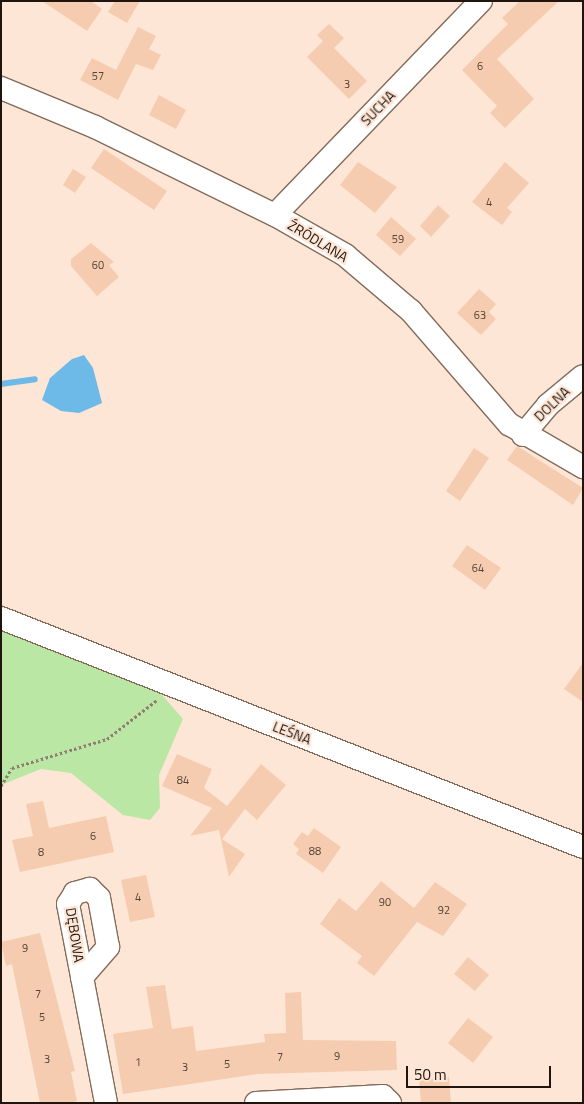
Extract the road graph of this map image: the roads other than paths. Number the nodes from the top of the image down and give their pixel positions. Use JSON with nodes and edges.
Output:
{"nodes":[{"id":1,"x":482,"y":1,"type":"edge"},
{"id":2,"x":1,"y":88,"type":"edge"},
{"id":3,"x":275,"y":215,"type":"junction"},
{"id":4,"x":583,"y":376,"type":"edge"},
{"id":5,"x":524,"y":434,"type":"junction"},
{"id":6,"x":583,"y":467,"type":"edge"},
{"id":7,"x":1,"y":618,"type":"edge"},
{"id":8,"x":583,"y":846,"type":"edge"},
{"id":9,"x":82,"y":976,"type":"dead end"},
{"id":10,"x":306,"y":1101,"type":"edge"},
{"id":11,"x":106,"y":1103,"type":"edge"},
{"id":12,"x":256,"y":1103,"type":"edge"},
{"id":13,"x":390,"y":1103,"type":"edge"}],
"edges":[{"from":1,"to":3,"type":"street","name":"SUCHA"},
{"from":2,"to":3,"type":"street","name":"ŹRÓDLANA"},
{"from":3,"to":5,"type":"street","name":"ŹRÓDLANA"},
{"from":4,"to":5,"type":"street","name":"DOLNA"},
{"from":5,"to":6,"type":"street","name":"ŹRÓDLANA"},
{"from":7,"to":8,"type":"street","name":"LEŚNA"},
{"from":9,"to":11,"type":"street","name":"DĘBOWA"},
{"from":10,"to":12,"type":"street"},
{"from":10,"to":13,"type":"street"}]}
